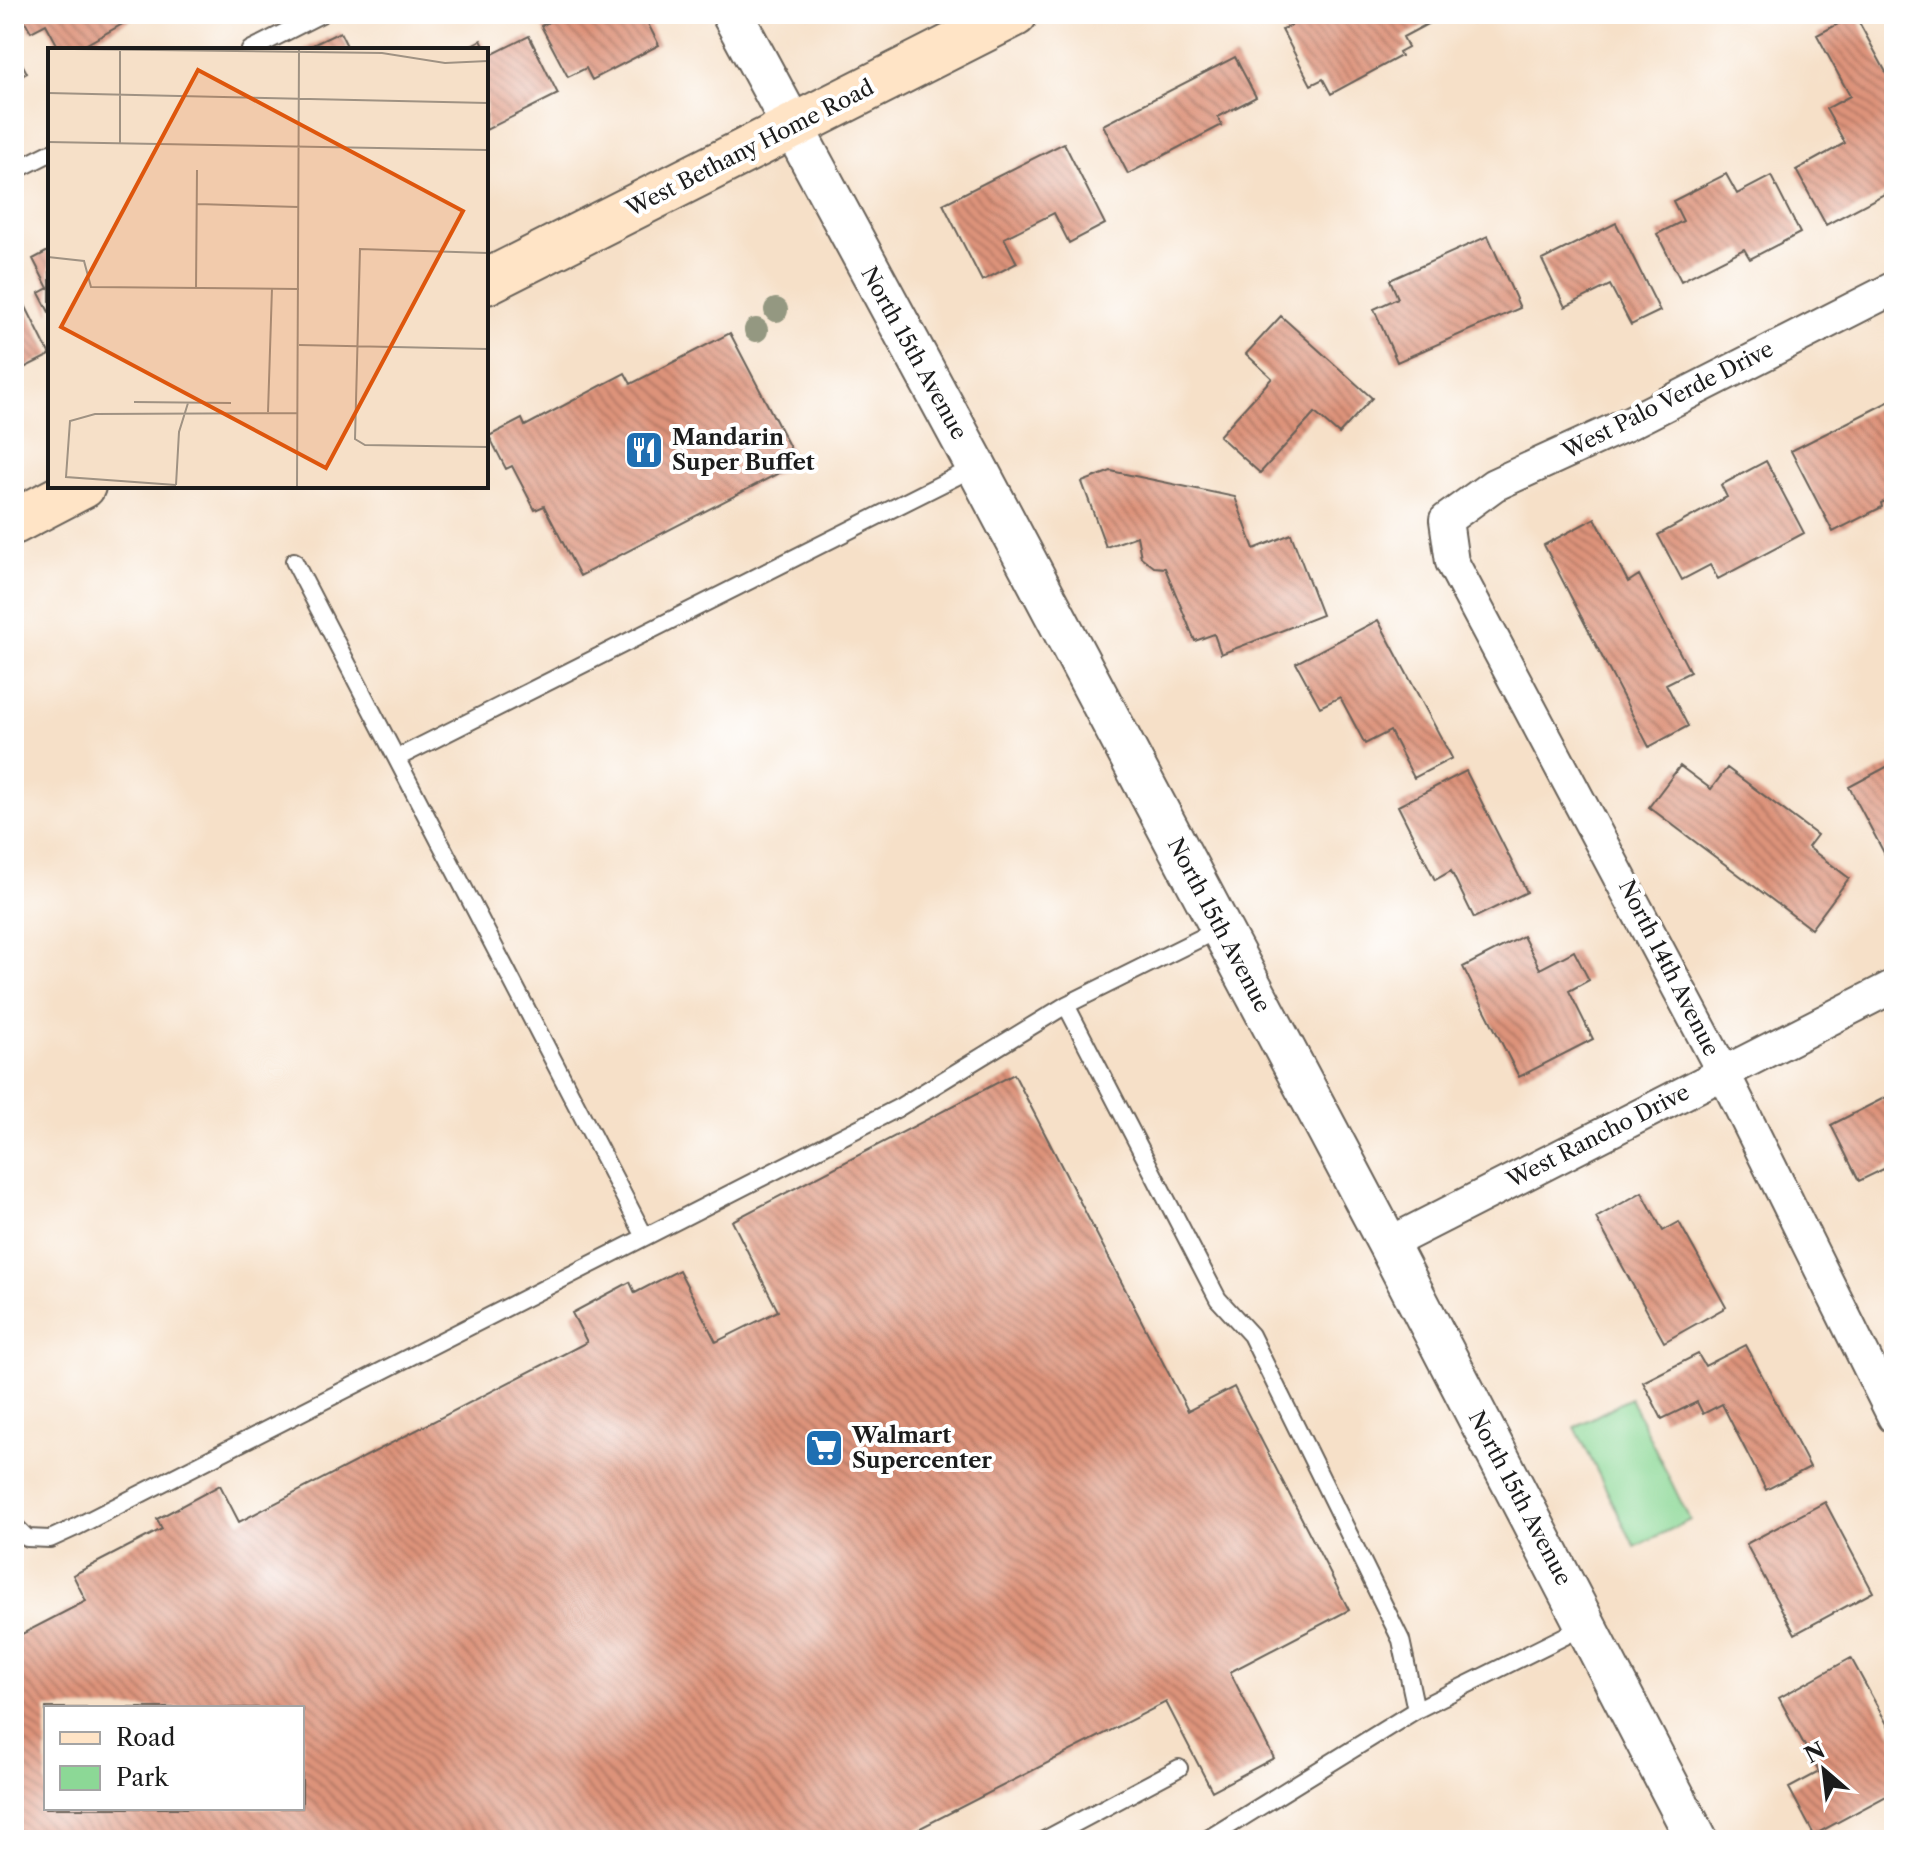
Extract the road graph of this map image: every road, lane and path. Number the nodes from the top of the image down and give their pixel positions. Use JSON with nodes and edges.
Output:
{"nodes":[{"id":1,"x":321,"y":14,"type":"edge"},
{"id":2,"x":732,"y":14,"type":"edge"},
{"id":3,"x":1015,"y":14,"type":"edge"},
{"id":4,"x":254,"y":48,"type":"edge"},
{"id":5,"x":791,"y":128,"type":"junction"},
{"id":6,"x":48,"y":154,"type":"edge"},
{"id":7,"x":14,"y":171,"type":"edge"},
{"id":8,"x":488,"y":281,"type":"edge"},
{"id":9,"x":1894,"y":288,"type":"edge"},
{"id":10,"x":976,"y":466,"type":"junction"},
{"id":11,"x":79,"y":488,"type":"edge"},
{"id":12,"x":1446,"y":520,"type":"joint"},
{"id":13,"x":14,"y":522,"type":"edge"},
{"id":14,"x":294,"y":561,"type":"dead end"},
{"id":15,"x":397,"y":758,"type":"junction"},
{"id":16,"x":1221,"y":928,"type":"junction"},
{"id":17,"x":1894,"y":986,"type":"edge"},
{"id":18,"x":1066,"y":1005,"type":"junction"},
{"id":19,"x":1723,"y":1072,"type":"junction"},
{"id":20,"x":645,"y":1237,"type":"junction"},
{"id":21,"x":1388,"y":1244,"type":"junction"},
{"id":22,"x":1894,"y":1417,"type":"edge"},
{"id":23,"x":14,"y":1525,"type":"edge"},
{"id":24,"x":1587,"y":1625,"type":"junction"},
{"id":25,"x":1416,"y":1710,"type":"junction"},
{"id":26,"x":1179,"y":1768,"type":"dead end"},
{"id":27,"x":1044,"y":1840,"type":"edge"},
{"id":28,"x":1206,"y":1840,"type":"edge"},
{"id":29,"x":1697,"y":1840,"type":"edge"}],
"edges":[{"from":1,"to":4,"type":"lane"},
{"from":2,"to":5,"type":"street","name":"North 15th Avenue"},
{"from":3,"to":5,"type":"main road","name":"West Bethany Home Road"},
{"from":5,"to":8,"type":"main road","name":"West Bethany Home Road"},
{"from":5,"to":10,"type":"street","name":"North 15th Avenue"},
{"from":6,"to":7,"type":"lane"},
{"from":9,"to":12,"type":"street","name":"West Palo Verde Drive"},
{"from":10,"to":15,"type":"lane"},
{"from":10,"to":16,"type":"street","name":"North 15th Avenue"},
{"from":11,"to":13,"type":"main road"},
{"from":12,"to":19,"type":"street","name":"North 14th Avenue"},
{"from":14,"to":15,"type":"lane"},
{"from":15,"to":20,"type":"lane"},
{"from":16,"to":18,"type":"lane"},
{"from":16,"to":21,"type":"street","name":"North 15th Avenue"},
{"from":17,"to":19,"type":"street","name":"West Rancho Drive"},
{"from":18,"to":20,"type":"lane"},
{"from":18,"to":25,"type":"lane"},
{"from":19,"to":21,"type":"street","name":"West Rancho Drive"},
{"from":19,"to":22,"type":"street","name":"North 14th Avenue"},
{"from":20,"to":23,"type":"lane"},
{"from":21,"to":24,"type":"street","name":"North 15th Avenue"},
{"from":24,"to":25,"type":"lane"},
{"from":24,"to":29,"type":"street","name":"North 15th Avenue"},
{"from":25,"to":28,"type":"lane"},
{"from":26,"to":27,"type":"lane"}]}
